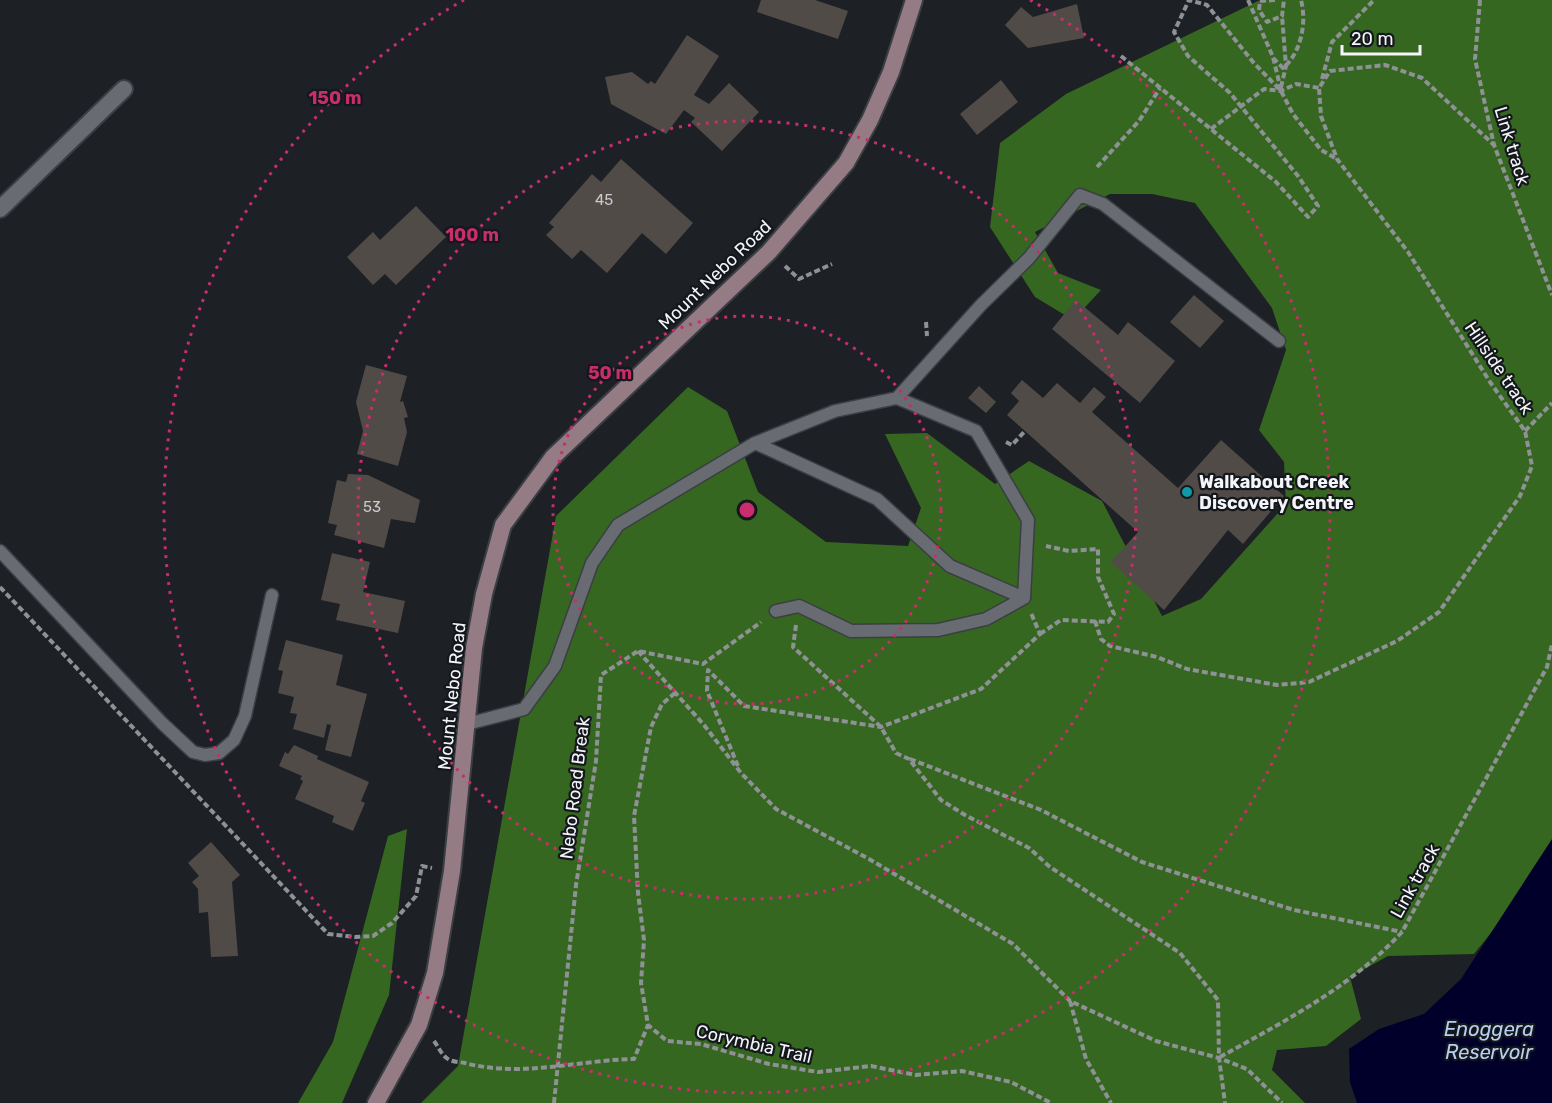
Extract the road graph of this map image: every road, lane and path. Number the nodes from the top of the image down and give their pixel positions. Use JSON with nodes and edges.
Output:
{"nodes":[{"id":1,"x":914,"y":0,"type":"edge"},
{"id":2,"x":1248,"y":0,"type":"edge"},
{"id":3,"x":1275,"y":0,"type":"edge"},
{"id":4,"x":1284,"y":0,"type":"edge"},
{"id":5,"x":1301,"y":0,"type":"edge"},
{"id":6,"x":1374,"y":0,"type":"edge"},
{"id":7,"x":1480,"y":0,"type":"edge"},
{"id":8,"x":1282,"y":16,"type":"junction"},
{"id":9,"x":1121,"y":56,"type":"dead end"},
{"id":10,"x":1273,"y":57,"type":"junction"},
{"id":11,"x":1286,"y":66,"type":"junction"},
{"id":12,"x":1322,"y":81,"type":"junction"},
{"id":13,"x":1160,"y":88,"type":"junction"},
{"id":14,"x":1319,"y":88,"type":"junction"},
{"id":15,"x":124,"y":89,"type":"dead end"},
{"id":16,"x":1281,"y":91,"type":"junction"},
{"id":17,"x":1240,"y":106,"type":"junction"},
{"id":18,"x":1211,"y":129,"type":"junction"},
{"id":19,"x":1494,"y":145,"type":"junction"},
{"id":20,"x":1337,"y":159,"type":"junction"},
{"id":21,"x":1097,"y":167,"type":"dead end"},
{"id":22,"x":0,"y":210,"type":"edge"},
{"id":23,"x":769,"y":252,"type":"junction"},
{"id":24,"x":832,"y":264,"type":"dead end"},
{"id":25,"x":1552,"y":295,"type":"edge"},
{"id":26,"x":926,"y":322,"type":"dead end"},
{"id":27,"x":1279,"y":341,"type":"dead end"},
{"id":28,"x":930,"y":362,"type":"junction"},
{"id":29,"x":897,"y":398,"type":"junction"},
{"id":30,"x":1552,"y":403,"type":"edge"},
{"id":31,"x":1525,"y":430,"type":"junction"},
{"id":32,"x":1025,"y":431,"type":"dead end"},
{"id":33,"x":999,"y":440,"type":"dead end"},
{"id":34,"x":755,"y":443,"type":"junction"},
{"id":35,"x":1027,"y":539,"type":"junction"},
{"id":36,"x":0,"y":551,"type":"edge"},
{"id":37,"x":0,"y":587,"type":"edge"},
{"id":38,"x":272,"y":595,"type":"dead end"},
{"id":39,"x":1024,"y":598,"type":"junction"},
{"id":40,"x":799,"y":606,"type":"junction"},
{"id":41,"x":776,"y":610,"type":"joint"},
{"id":42,"x":1095,"y":621,"type":"junction"},
{"id":43,"x":1040,"y":634,"type":"junction"},
{"id":44,"x":1552,"y":644,"type":"edge"},
{"id":45,"x":638,"y":651,"type":"junction"},
{"id":46,"x":703,"y":664,"type":"junction"},
{"id":47,"x":708,"y":670,"type":"junction"},
{"id":48,"x":675,"y":693,"type":"junction"},
{"id":49,"x":467,"y":724,"type":"junction"},
{"id":50,"x":881,"y":727,"type":"junction"},
{"id":51,"x":909,"y":759,"type":"junction"},
{"id":52,"x":741,"y":773,"type":"junction"},
{"id":53,"x":452,"y":871,"type":"junction"},
{"id":54,"x":1402,"y":932,"type":"junction"},
{"id":55,"x":1070,"y":1001,"type":"junction"},
{"id":56,"x":419,"y":1025,"type":"junction"},
{"id":57,"x":648,"y":1025,"type":"junction"},
{"id":58,"x":1220,"y":1058,"type":"junction"},
{"id":59,"x":557,"y":1066,"type":"junction"},
{"id":60,"x":376,"y":1103,"type":"edge"},
{"id":61,"x":554,"y":1103,"type":"edge"},
{"id":62,"x":1051,"y":1103,"type":"edge"},
{"id":63,"x":1110,"y":1103,"type":"edge"},
{"id":64,"x":1224,"y":1103,"type":"edge"},
{"id":65,"x":1282,"y":1103,"type":"edge"}],
"edges":[{"from":1,"to":23,"type":"main road","name":"Mount Nebo Road"},
{"from":2,"to":10,"type":"path"},
{"from":3,"to":8,"type":"path"},
{"from":4,"to":8,"type":"path"},
{"from":5,"to":11,"type":"path"},
{"from":6,"to":12,"type":"path","name":"Hillside track"},
{"from":7,"to":19,"type":"path","name":"Link track"},
{"from":8,"to":11,"type":"path"},
{"from":9,"to":13,"type":"path"},
{"from":10,"to":11,"type":"path"},
{"from":10,"to":16,"type":"path"},
{"from":11,"to":16,"type":"path"},
{"from":12,"to":14,"type":"path","name":"Hillside track"},
{"from":12,"to":19,"type":"path"},
{"from":13,"to":18,"type":"path"},
{"from":13,"to":21,"type":"path"},
{"from":14,"to":16,"type":"path"},
{"from":14,"to":20,"type":"path","name":"Hillside track"},
{"from":15,"to":22,"type":"street"},
{"from":16,"to":17,"type":"path"},
{"from":16,"to":17,"type":"path"},
{"from":16,"to":20,"type":"path"},
{"from":17,"to":18,"type":"path"},
{"from":17,"to":18,"type":"path"},
{"from":19,"to":25,"type":"path","name":"Link track"},
{"from":20,"to":31,"type":"path","name":"Hillside track"},
{"from":23,"to":24,"type":"path"},
{"from":23,"to":49,"type":"main road","name":"Mount Nebo Road"},
{"from":26,"to":28,"type":"path"},
{"from":27,"to":28,"type":"lane"},
{"from":28,"to":29,"type":"lane"},
{"from":29,"to":34,"type":"lane"},
{"from":29,"to":35,"type":"lane"},
{"from":30,"to":31,"type":"path"},
{"from":31,"to":42,"type":"path","name":"Hillside track"},
{"from":32,"to":33,"type":"path"},
{"from":34,"to":39,"type":"lane"},
{"from":34,"to":49,"type":"lane"},
{"from":35,"to":39,"type":"lane"},
{"from":35,"to":42,"type":"path"},
{"from":36,"to":38,"type":"lane"},
{"from":37,"to":53,"type":"path"},
{"from":39,"to":40,"type":"lane"},
{"from":39,"to":43,"type":"path"},
{"from":40,"to":41,"type":"lane"},
{"from":40,"to":50,"type":"path"},
{"from":41,"to":46,"type":"path"},
{"from":42,"to":43,"type":"path"},
{"from":43,"to":50,"type":"path"},
{"from":44,"to":54,"type":"path","name":"Link track"},
{"from":45,"to":46,"type":"path"},
{"from":45,"to":48,"type":"path"},
{"from":45,"to":59,"type":"path","name":"Nebo Road Break"},
{"from":46,"to":47,"type":"path"},
{"from":47,"to":50,"type":"path"},
{"from":47,"to":52,"type":"path"},
{"from":48,"to":52,"type":"path"},
{"from":48,"to":57,"type":"path"},
{"from":49,"to":53,"type":"main road","name":"Mount Nebo Road"},
{"from":50,"to":51,"type":"path"},
{"from":51,"to":54,"type":"path"},
{"from":51,"to":58,"type":"path"},
{"from":52,"to":55,"type":"path"},
{"from":53,"to":56,"type":"main road","name":"Mount Nebo Road"},
{"from":54,"to":58,"type":"path","name":"Link track"},
{"from":55,"to":58,"type":"path"},
{"from":55,"to":63,"type":"path"},
{"from":56,"to":59,"type":"path"},
{"from":56,"to":60,"type":"main road","name":"Mount Nebo Road"},
{"from":57,"to":59,"type":"path"},
{"from":57,"to":62,"type":"path","name":"Corymbia Trail"},
{"from":58,"to":64,"type":"path"},
{"from":58,"to":65,"type":"path"},
{"from":59,"to":61,"type":"path","name":"Nebo Road Break"}]}
